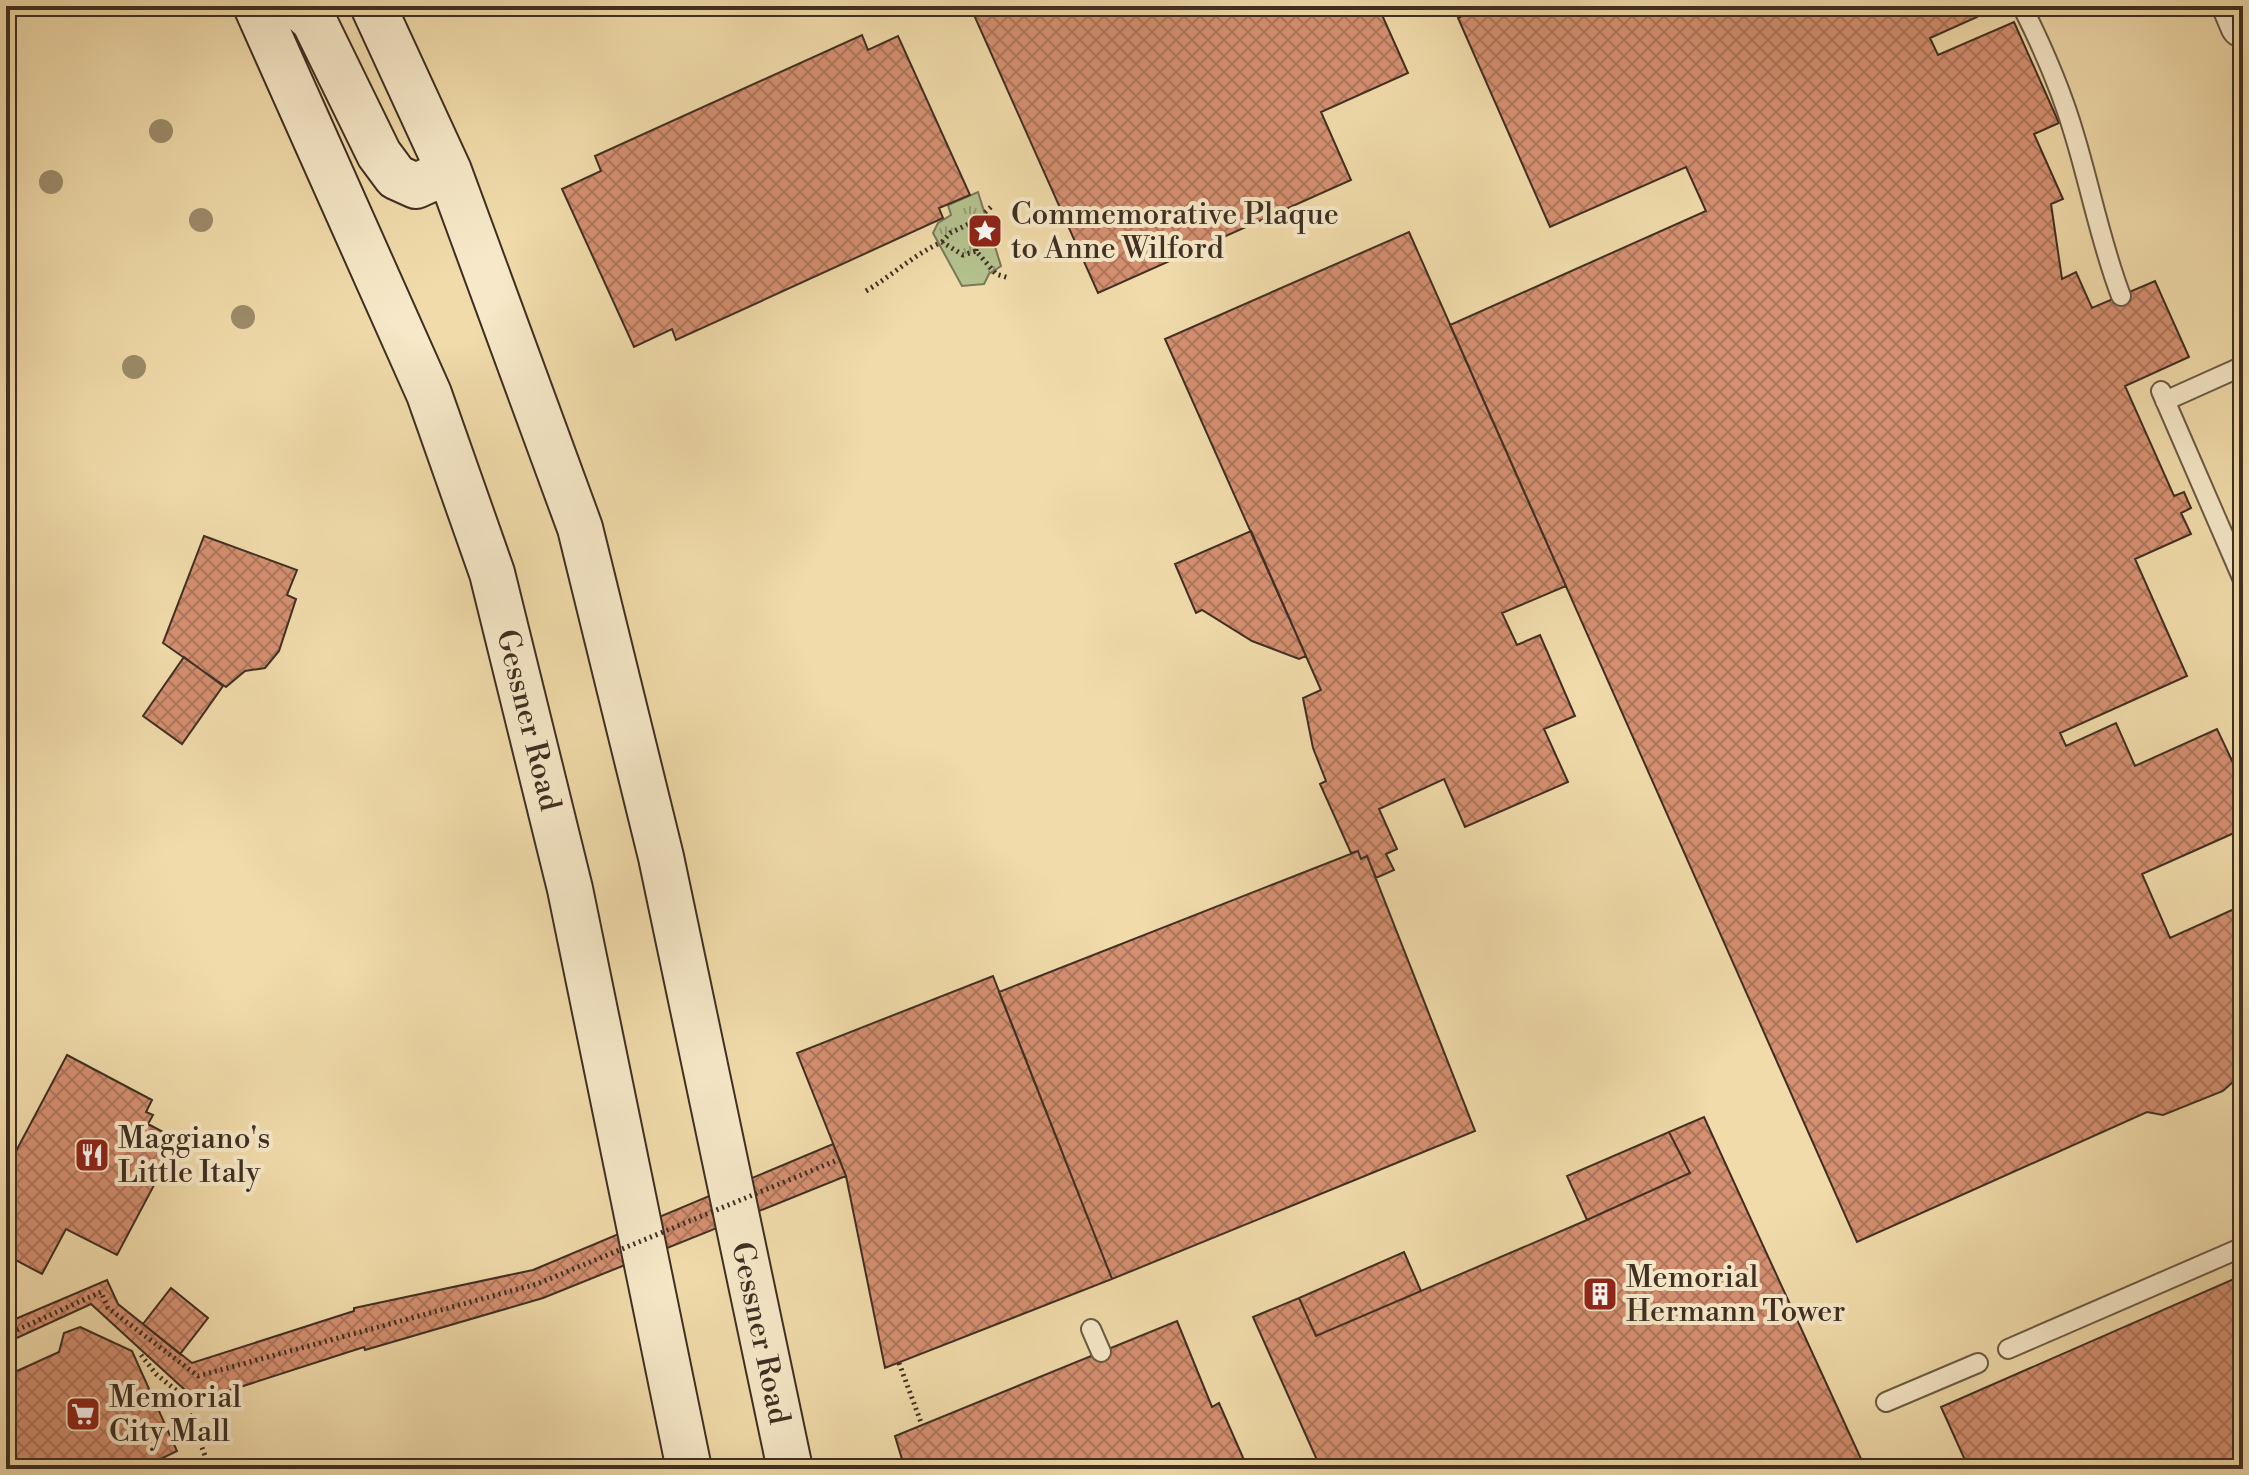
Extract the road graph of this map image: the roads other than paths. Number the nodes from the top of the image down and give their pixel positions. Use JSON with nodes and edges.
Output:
{"nodes":[{"id":1,"x":256,"y":6,"type":"edge"},
{"id":2,"x":298,"y":6,"type":"edge"},
{"id":3,"x":373,"y":6,"type":"edge"},
{"id":4,"x":2022,"y":6,"type":"edge"},
{"id":5,"x":2235,"y":6,"type":"edge"},
{"id":6,"x":2243,"y":25,"type":"edge"},
{"id":7,"x":449,"y":171,"type":"junction"},
{"id":8,"x":2121,"y":296,"type":"dead end"},
{"id":9,"x":2243,"y":366,"type":"edge"},
{"id":10,"x":2243,"y":580,"type":"edge"},
{"id":11,"x":2243,"y":1247,"type":"edge"},
{"id":12,"x":1091,"y":1329,"type":"dead end"},
{"id":13,"x":2008,"y":1349,"type":"dead end"},
{"id":14,"x":1101,"y":1352,"type":"dead end"},
{"id":15,"x":1978,"y":1363,"type":"dead end"},
{"id":16,"x":1886,"y":1402,"type":"dead end"},
{"id":17,"x":689,"y":1469,"type":"edge"},
{"id":18,"x":790,"y":1469,"type":"edge"}],
"edges":[{"from":1,"to":17,"type":"main road","name":"Gessner Road"},
{"from":2,"to":7,"type":"main road"},
{"from":3,"to":7,"type":"main road","name":"Gessner Road"},
{"from":4,"to":8,"type":"lane"},
{"from":5,"to":6,"type":"main road"},
{"from":7,"to":18,"type":"main road","name":"Gessner Road"},
{"from":9,"to":10,"type":"lane"},
{"from":11,"to":13,"type":"lane"},
{"from":12,"to":14,"type":"lane"},
{"from":15,"to":16,"type":"lane"}]}
